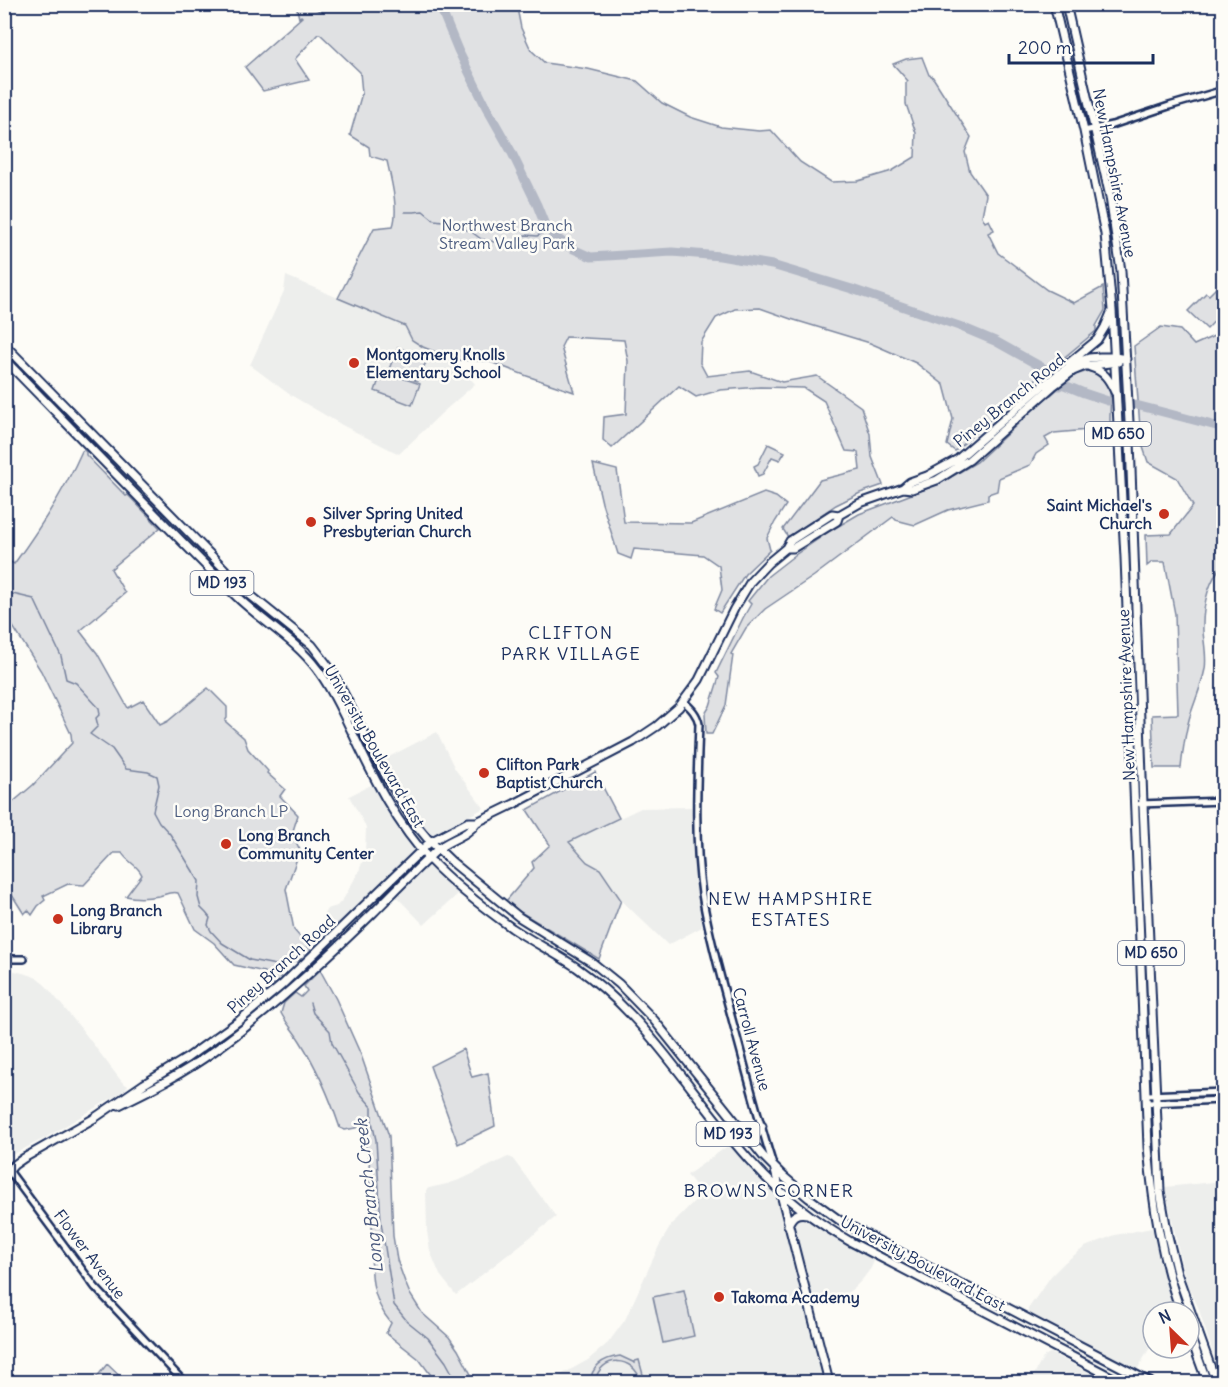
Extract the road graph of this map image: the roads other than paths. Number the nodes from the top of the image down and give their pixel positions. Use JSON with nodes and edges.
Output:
{"nodes":[{"id":1,"x":1054,"y":4,"type":"edge"},
{"id":2,"x":1066,"y":4,"type":"edge"},
{"id":3,"x":1224,"y":90,"type":"edge"},
{"id":4,"x":1095,"y":129,"type":"junction"},
{"id":5,"x":1084,"y":131,"type":"junction"},
{"id":6,"x":1113,"y":310,"type":"junction"},
{"id":7,"x":4,"y":344,"type":"edge"},
{"id":8,"x":4,"y":358,"type":"edge"},
{"id":9,"x":1126,"y":359,"type":"junction"},
{"id":10,"x":1115,"y":360,"type":"junction"},
{"id":11,"x":1085,"y":366,"type":"junction"},
{"id":12,"x":1060,"y":376,"type":"junction"},
{"id":13,"x":1116,"y":395,"type":"junction"},
{"id":14,"x":683,"y":701,"type":"junction"},
{"id":15,"x":1224,"y":801,"type":"edge"},
{"id":16,"x":1139,"y":804,"type":"junction"},
{"id":17,"x":477,"y":822,"type":"junction"},
{"id":18,"x":430,"y":842,"type":"junction"},
{"id":19,"x":421,"y":849,"type":"junction"},
{"id":20,"x":438,"y":849,"type":"junction"},
{"id":21,"x":429,"y":858,"type":"junction"},
{"id":22,"x":4,"y":959,"type":"edge"},
{"id":23,"x":24,"y":959,"type":"dead end"},
{"id":24,"x":146,"y":1087,"type":"junction"},
{"id":25,"x":1224,"y":1092,"type":"edge"},
{"id":26,"x":1156,"y":1094,"type":"junction"},
{"id":27,"x":1147,"y":1099,"type":"junction"},
{"id":28,"x":1224,"y":1100,"type":"edge"},
{"id":29,"x":1157,"y":1102,"type":"junction"},
{"id":30,"x":762,"y":1126,"type":"junction"},
{"id":31,"x":747,"y":1137,"type":"junction"},
{"id":32,"x":774,"y":1167,"type":"junction"},
{"id":33,"x":6,"y":1170,"type":"edge"},
{"id":34,"x":779,"y":1191,"type":"junction"},
{"id":35,"x":807,"y":1214,"type":"junction"},
{"id":36,"x":788,"y":1225,"type":"junction"},
{"id":37,"x":1177,"y":1300,"type":"edge"},
{"id":38,"x":1019,"y":1315,"type":"junction"},
{"id":39,"x":1004,"y":1321,"type":"junction"},
{"id":40,"x":1199,"y":1360,"type":"edge"},
{"id":41,"x":1124,"y":1370,"type":"junction"},
{"id":42,"x":1107,"y":1376,"type":"junction"},
{"id":43,"x":184,"y":1383,"type":"edge"},
{"id":44,"x":829,"y":1383,"type":"edge"},
{"id":45,"x":1121,"y":1383,"type":"edge"},
{"id":46,"x":1150,"y":1383,"type":"edge"},
{"id":47,"x":1207,"y":1383,"type":"edge"},
{"id":48,"x":1216,"y":1383,"type":"edge"}],
"edges":[{"from":1,"to":5,"type":"main road","name":"New Hampshire Avenue","number":"MD 650"},
{"from":2,"to":4,"type":"main road","name":"New Hampshire Avenue","number":"MD 650"},
{"from":3,"to":4,"type":"street"},
{"from":4,"to":5,"type":"street"},
{"from":4,"to":9,"type":"main road","name":"New Hampshire Avenue","number":"MD 650"},
{"from":5,"to":6,"type":"main road","name":"New Hampshire Avenue","number":"MD 650"},
{"from":6,"to":10,"type":"main road","name":"New Hampshire Avenue","number":"MD 650"},
{"from":6,"to":12,"type":"main road"},
{"from":7,"to":18,"type":"main road","name":"University Boulevard East","number":"MD 193"},
{"from":8,"to":19,"type":"main road","name":"University Boulevard East","number":"MD 193"},
{"from":9,"to":10,"type":"main road","name":"Piney Branch Road"},
{"from":9,"to":16,"type":"main road","name":"New Hampshire Avenue","number":"MD 650"},
{"from":10,"to":11,"type":"main road","name":"Piney Branch Road"},
{"from":10,"to":12,"type":"main road","name":"Piney Branch Road"},
{"from":10,"to":13,"type":"main road","name":"New Hampshire Avenue","number":"MD 650"},
{"from":11,"to":12,"type":"main road","name":"Piney Branch Road"},
{"from":11,"to":13,"type":"main road"},
{"from":12,"to":14,"type":"main road","name":"Piney Branch Road"},
{"from":13,"to":16,"type":"main road","name":"New Hampshire Avenue","number":"MD 650"},
{"from":14,"to":17,"type":"main road","name":"Piney Branch Road"},
{"from":14,"to":30,"type":"street","name":"Carroll Avenue"},
{"from":15,"to":16,"type":"street"},
{"from":16,"to":26,"type":"main road","name":"New Hampshire Avenue","number":"MD 650"},
{"from":16,"to":27,"type":"main road","name":"New Hampshire Avenue","number":"MD 650"},
{"from":17,"to":18,"type":"main road","name":"Piney Branch Road"},
{"from":17,"to":20,"type":"main road","name":"Piney Branch Road"},
{"from":18,"to":19,"type":"main road","name":"Piney Branch Road"},
{"from":18,"to":20,"type":"main road","name":"University Boulevard East","number":"MD 193"},
{"from":19,"to":21,"type":"main road","name":"University Boulevard East","number":"MD 193"},
{"from":19,"to":24,"type":"main road","name":"Piney Branch Road"},
{"from":20,"to":21,"type":"main road","name":"Piney Branch Road"},
{"from":20,"to":31,"type":"main road","name":"University Boulevard East","number":"MD 193"},
{"from":21,"to":24,"type":"main road","name":"Piney Branch Road"},
{"from":21,"to":34,"type":"main road","name":"University Boulevard East","number":"MD 193"},
{"from":22,"to":23,"type":"street"},
{"from":24,"to":33,"type":"main road","name":"Piney Branch Road"},
{"from":25,"to":26,"type":"street"},
{"from":26,"to":27,"type":"street"},
{"from":26,"to":29,"type":"main road","name":"New Hampshire Avenue","number":"MD 650"},
{"from":27,"to":29,"type":"street"},
{"from":27,"to":37,"type":"main road","name":"New Hampshire Avenue","number":"MD 650"},
{"from":28,"to":29,"type":"street"},
{"from":29,"to":48,"type":"main road","name":"New Hampshire Avenue","number":"MD 650"},
{"from":30,"to":31,"type":"main road"},
{"from":30,"to":32,"type":"street","name":"Carroll Avenue"},
{"from":31,"to":32,"type":"main road","name":"University Boulevard East","number":"MD 193"},
{"from":32,"to":34,"type":"main road","name":"Carroll Avenue"},
{"from":32,"to":38,"type":"main road","name":"University Boulevard East","number":"MD 193"},
{"from":33,"to":43,"type":"street","name":"Flower Avenue"},
{"from":34,"to":35,"type":"main road","name":"University Boulevard East","number":"MD 193"},
{"from":34,"to":36,"type":"main road","name":"Carroll Avenue"},
{"from":35,"to":36,"type":"main road"},
{"from":35,"to":39,"type":"main road","name":"University Boulevard East","number":"MD 193"},
{"from":36,"to":44,"type":"main road","name":"Carroll Avenue"},
{"from":38,"to":39,"type":"main road"},
{"from":38,"to":41,"type":"main road","name":"University Boulevard East","number":"MD 193"},
{"from":39,"to":42,"type":"main road","name":"University Boulevard East","number":"MD 193"},
{"from":40,"to":47,"type":"main road"},
{"from":41,"to":42,"type":"main road"},
{"from":41,"to":46,"type":"main road","name":"University Boulevard East","number":"MD 193"},
{"from":42,"to":45,"type":"main road","name":"University Boulevard East","number":"MD 193"}]}
